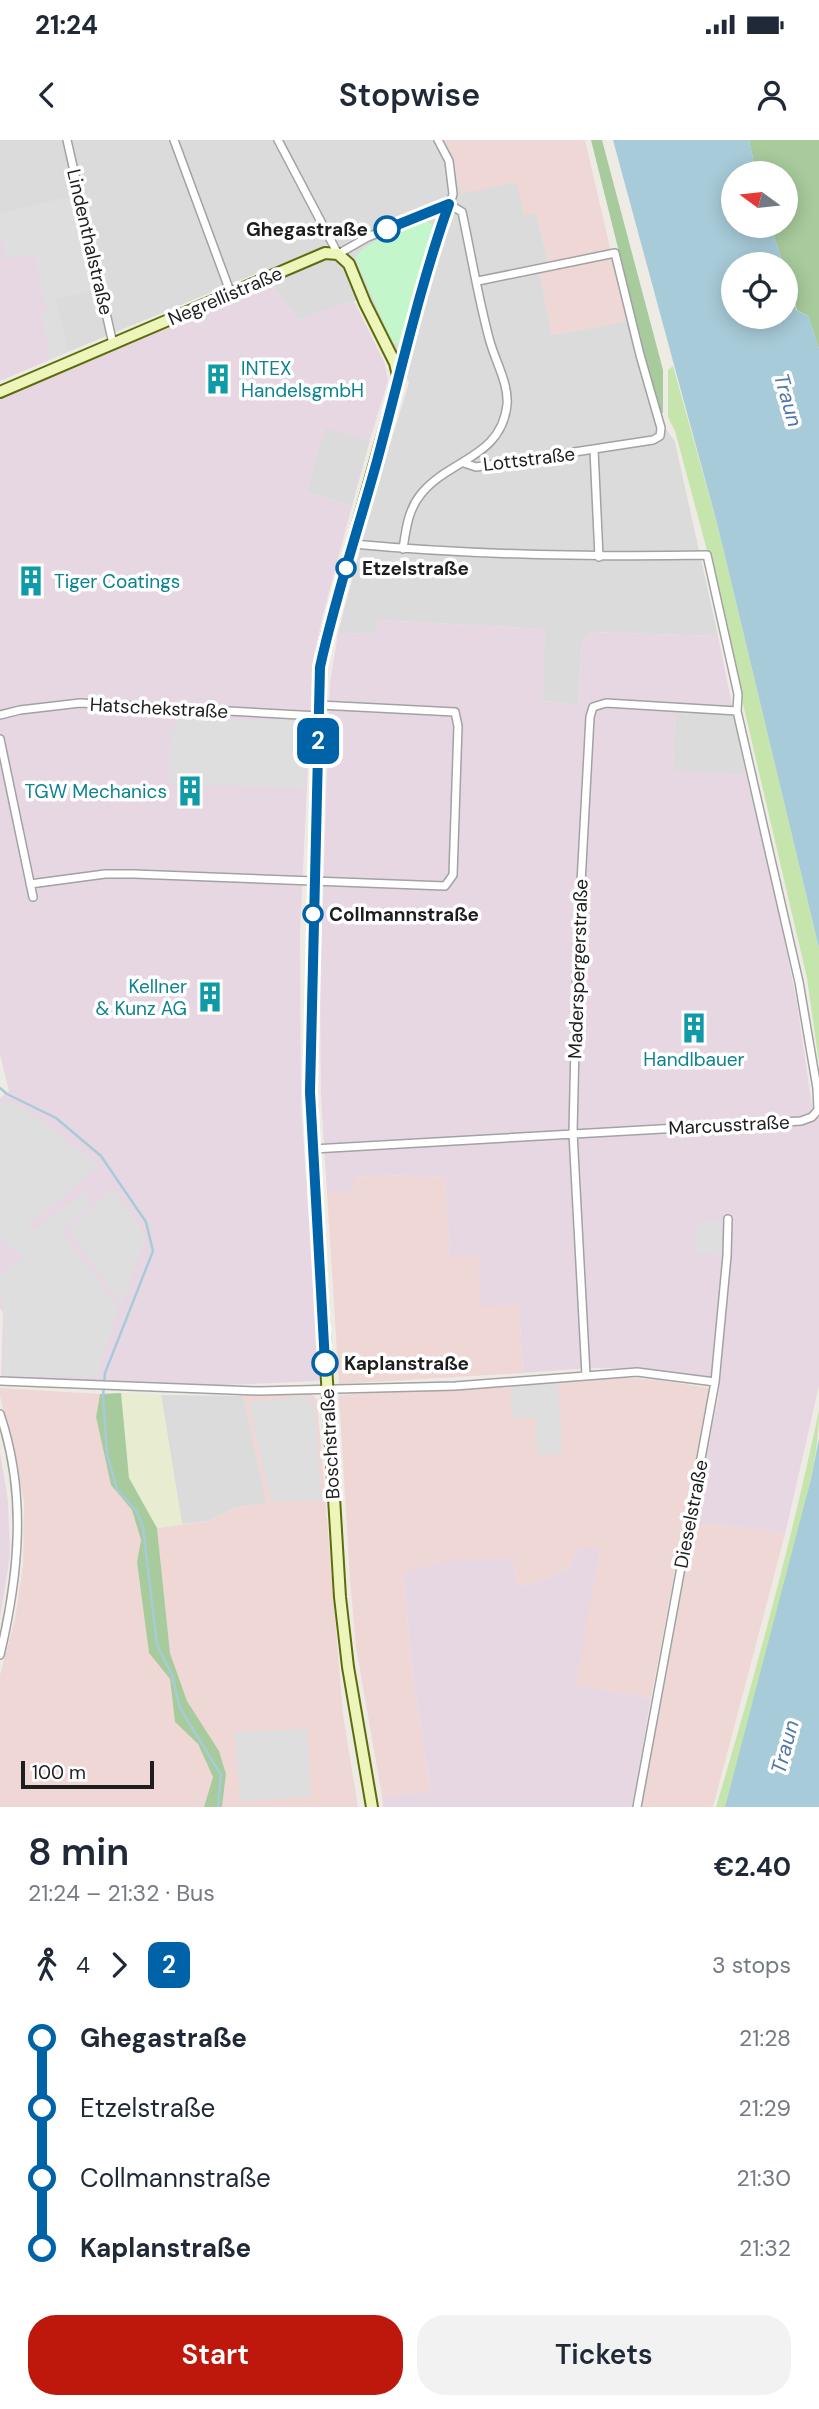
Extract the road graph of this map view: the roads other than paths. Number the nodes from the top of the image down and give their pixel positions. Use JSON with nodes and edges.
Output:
{"nodes":[{"id":1,"x":67,"y":140,"type":"edge"},
{"id":2,"x":174,"y":140,"type":"edge"},
{"id":3,"x":278,"y":140,"type":"edge"},
{"id":4,"x":438,"y":140,"type":"edge"},
{"id":5,"x":449,"y":204,"type":"junction"},
{"id":6,"x":338,"y":254,"type":"junction"},
{"id":7,"x":478,"y":281,"type":"junction"},
{"id":8,"x":232,"y":293,"type":"junction"},
{"id":9,"x":113,"y":344,"type":"junction"},
{"id":10,"x":398,"y":376,"type":"junction"},
{"id":11,"x":0,"y":392,"type":"edge"},
{"id":12,"x":594,"y":450,"type":"junction"},
{"id":13,"x":464,"y":463,"type":"junction"},
{"id":14,"x":353,"y":544,"type":"junction"},
{"id":15,"x":402,"y":549,"type":"junction"},
{"id":16,"x":598,"y":557,"type":"junction"},
{"id":17,"x":318,"y":710,"type":"junction"},
{"id":18,"x":737,"y":711,"type":"junction"},
{"id":19,"x":0,"y":715,"type":"edge"},
{"id":20,"x":0,"y":739,"type":"edge"},
{"id":21,"x":314,"y":880,"type":"junction"},
{"id":22,"x":30,"y":884,"type":"junction"},
{"id":23,"x":33,"y":897,"type":"dead end"},
{"id":24,"x":723,"y":1125,"type":"junction"},
{"id":25,"x":573,"y":1133,"type":"junction"},
{"id":26,"x":725,"y":1136,"type":"dead end"},
{"id":27,"x":313,"y":1149,"type":"junction"},
{"id":28,"x":728,"y":1219,"type":"dead end"},
{"id":29,"x":586,"y":1375,"type":"junction"},
{"id":30,"x":0,"y":1381,"type":"edge"},
{"id":31,"x":715,"y":1382,"type":"junction"},
{"id":32,"x":327,"y":1389,"type":"junction"},
{"id":33,"x":0,"y":1414,"type":"edge"},
{"id":34,"x":0,"y":1655,"type":"edge"},
{"id":35,"x":372,"y":1807,"type":"edge"},
{"id":36,"x":637,"y":1807,"type":"edge"}],
"edges":[{"from":1,"to":9,"type":"street","name":"Lindenthalstraße"},
{"from":2,"to":8,"type":"street"},
{"from":3,"to":6,"type":"street"},
{"from":4,"to":5,"type":"street","name":"Boschstraße"},
{"from":5,"to":6,"type":"street","name":"Negrellistraße"},
{"from":5,"to":7,"type":"street"},
{"from":5,"to":10,"type":"street","name":"Boschstraße"},
{"from":6,"to":8,"type":"main road","name":"Negrellistraße"},
{"from":6,"to":10,"type":"main road"},
{"from":7,"to":12,"type":"street","name":"Lottstraße"},
{"from":7,"to":13,"type":"street"},
{"from":8,"to":9,"type":"main road","name":"Negrellistraße"},
{"from":9,"to":11,"type":"main road","name":"Negrellistraße"},
{"from":10,"to":14,"type":"main road","name":"Boschstraße"},
{"from":12,"to":13,"type":"street","name":"Lottstraße"},
{"from":12,"to":16,"type":"street","name":"Lottstraße"},
{"from":13,"to":15,"type":"street"},
{"from":14,"to":15,"type":"street"},
{"from":14,"to":17,"type":"main road","name":"Boschstraße"},
{"from":15,"to":16,"type":"street"},
{"from":16,"to":18,"type":"street"},
{"from":17,"to":19,"type":"street","name":"Hatschekstraße"},
{"from":17,"to":21,"type":"main road","name":"Boschstraße"},
{"from":17,"to":21,"type":"street"},
{"from":18,"to":24,"type":"street","name":"Marcusstraße"},
{"from":18,"to":25,"type":"street","name":"Maderspergerstraße"},
{"from":20,"to":22,"type":"street"},
{"from":21,"to":22,"type":"street"},
{"from":21,"to":27,"type":"main road","name":"Boschstraße"},
{"from":22,"to":23,"type":"street"},
{"from":24,"to":25,"type":"street","name":"Marcusstraße"},
{"from":24,"to":26,"type":"street"},
{"from":25,"to":27,"type":"street","name":"Marcusstraße"},
{"from":25,"to":29,"type":"street","name":"Maderspergerstraße"},
{"from":27,"to":32,"type":"main road","name":"Boschstraße"},
{"from":28,"to":31,"type":"street","name":"Dieselstraße"},
{"from":29,"to":31,"type":"street"},
{"from":29,"to":32,"type":"street"},
{"from":30,"to":32,"type":"street"},
{"from":31,"to":36,"type":"street","name":"Dieselstraße"},
{"from":32,"to":35,"type":"main road","name":"Boschstraße"},
{"from":33,"to":34,"type":"street"}]}
